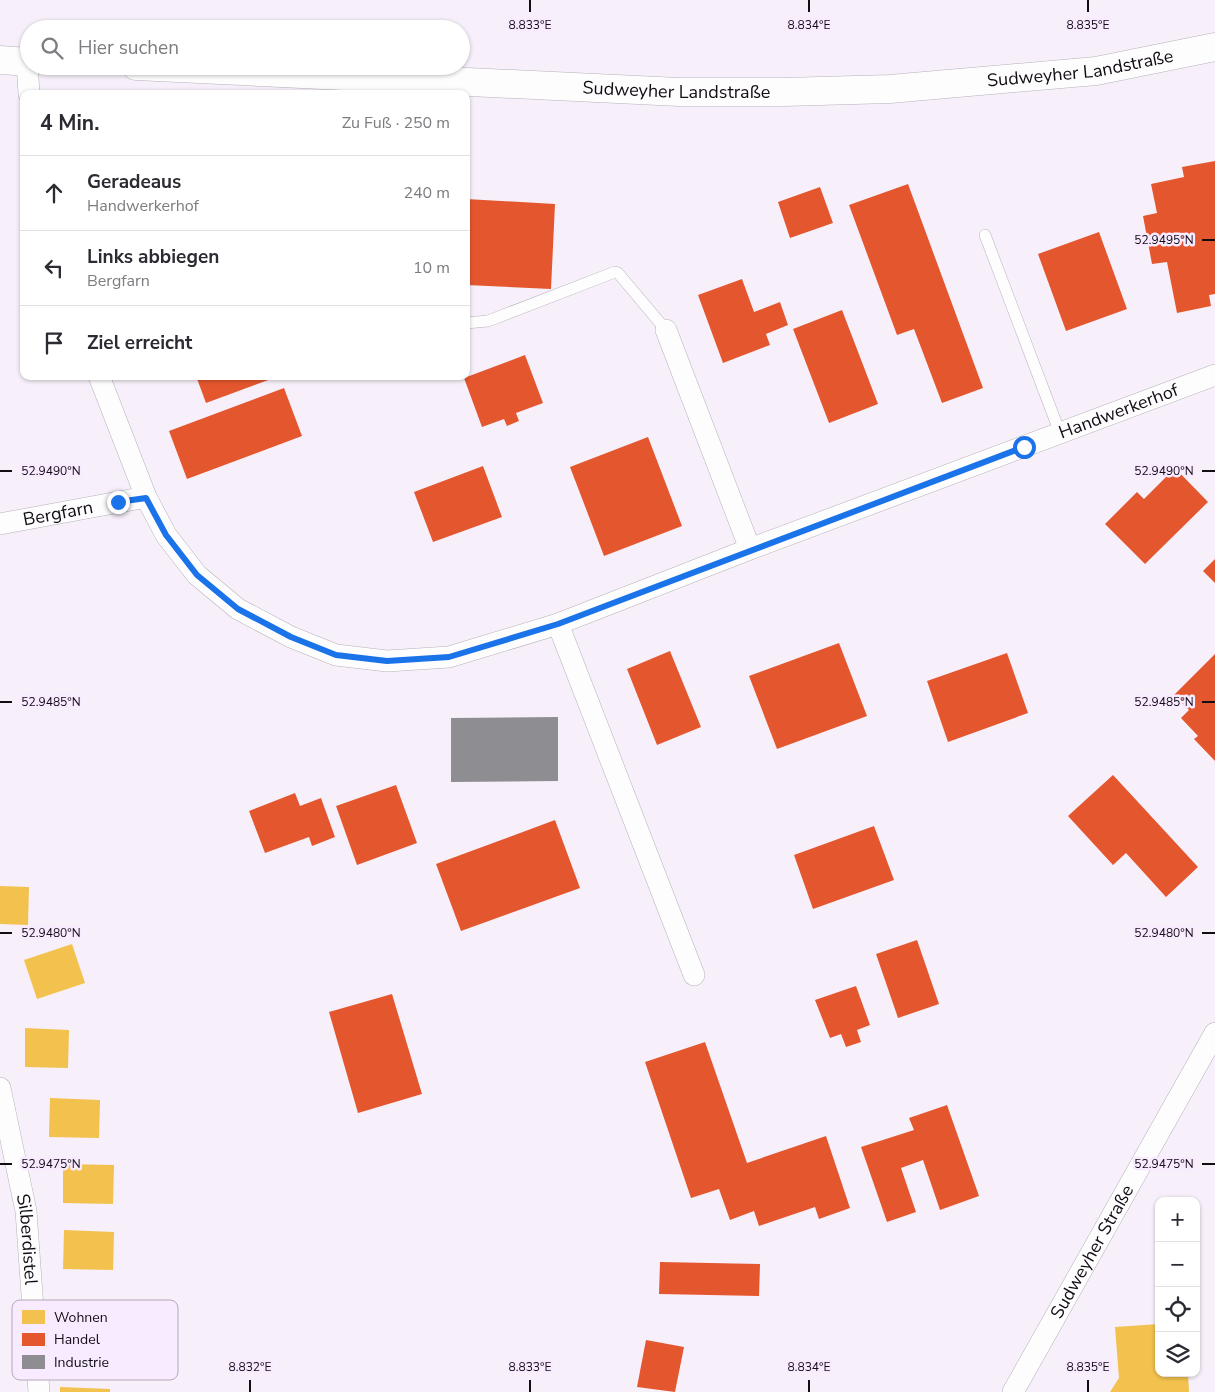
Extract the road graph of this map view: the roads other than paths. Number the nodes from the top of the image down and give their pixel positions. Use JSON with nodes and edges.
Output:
{"nodes":[{"id":1,"x":1215,"y":47,"type":"edge"},
{"id":2,"x":0,"y":60,"type":"edge"},
{"id":3,"x":20,"y":61,"type":"edge"},
{"id":4,"x":28,"y":75,"type":"edge"},
{"id":5,"x":324,"y":75,"type":"edge"},
{"id":6,"x":29,"y":90,"type":"edge"},
{"id":7,"x":985,"y":235,"type":"dead end"},
{"id":8,"x":470,"y":323,"type":"edge"},
{"id":9,"x":666,"y":330,"type":"joint"},
{"id":10,"x":1215,"y":375,"type":"edge"},
{"id":11,"x":101,"y":380,"type":"edge"},
{"id":12,"x":1060,"y":433,"type":"junction"},
{"id":13,"x":146,"y":498,"type":"junction"},
{"id":14,"x":0,"y":524,"type":"edge"},
{"id":15,"x":750,"y":549,"type":"junction"},
{"id":16,"x":558,"y":624,"type":"junction"},
{"id":17,"x":694,"y":976,"type":"dead end"},
{"id":18,"x":1215,"y":1033,"type":"edge"},
{"id":19,"x":0,"y":1088,"type":"edge"},
{"id":20,"x":32,"y":1300,"type":"edge"},
{"id":21,"x":1013,"y":1392,"type":"edge"}],
"edges":[{"from":1,"to":5,"type":"main road","name":"Sudweyher Landstraße"},
{"from":2,"to":3,"type":"main road"},
{"from":4,"to":6,"type":"street"},
{"from":7,"to":12,"type":"lane"},
{"from":8,"to":9,"type":"lane"},
{"from":9,"to":15,"type":"street"},
{"from":10,"to":12,"type":"street","name":"Handwerkerhof"},
{"from":11,"to":13,"type":"street","name":"Handwerkerhof"},
{"from":12,"to":15,"type":"street","name":"Handwerkerhof"},
{"from":13,"to":14,"type":"street","name":"Bergfarn"},
{"from":13,"to":16,"type":"street","name":"Handwerkerhof"},
{"from":15,"to":16,"type":"street","name":"Handwerkerhof"},
{"from":16,"to":17,"type":"street"},
{"from":18,"to":21,"type":"street","name":"Sudweyher Straße"},
{"from":19,"to":20,"type":"street","name":"Silberdistel"}]}
